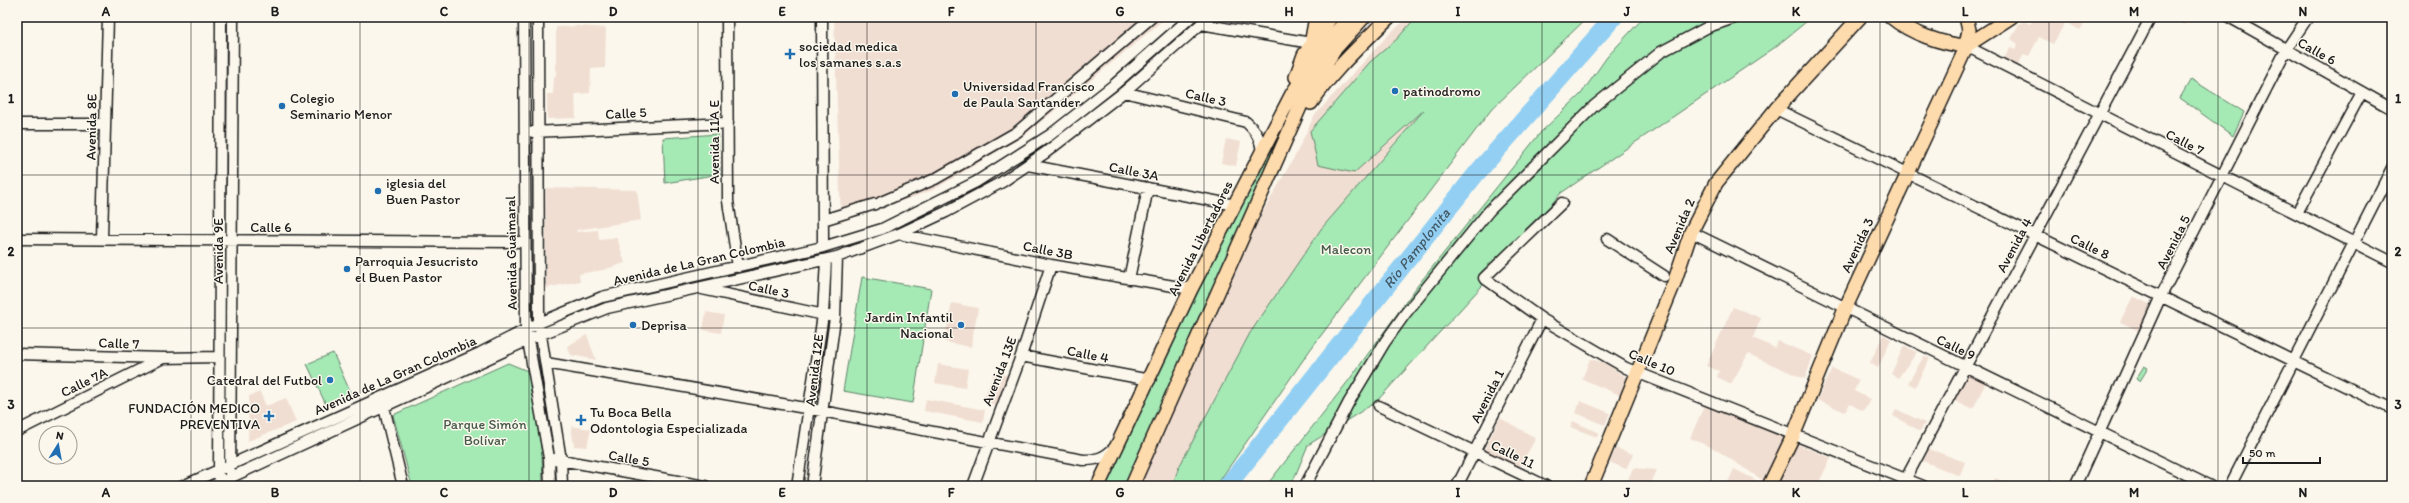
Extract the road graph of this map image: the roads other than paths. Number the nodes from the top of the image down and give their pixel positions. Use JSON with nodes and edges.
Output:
{"nodes":[{"id":1,"x":108,"y":17,"type":"edge"},
{"id":2,"x":221,"y":17,"type":"edge"},
{"id":3,"x":234,"y":17,"type":"edge"},
{"id":4,"x":524,"y":17,"type":"edge"},
{"id":5,"x":538,"y":17,"type":"edge"},
{"id":6,"x":728,"y":17,"type":"edge"},
{"id":7,"x":822,"y":17,"type":"edge"},
{"id":8,"x":1152,"y":17,"type":"edge"},
{"id":9,"x":1191,"y":17,"type":"edge"},
{"id":10,"x":1210,"y":17,"type":"edge"},
{"id":11,"x":1316,"y":17,"type":"edge"},
{"id":12,"x":1331,"y":17,"type":"edge"},
{"id":13,"x":1350,"y":17,"type":"edge"},
{"id":14,"x":1364,"y":17,"type":"edge"},
{"id":15,"x":1390,"y":17,"type":"edge"},
{"id":16,"x":1737,"y":17,"type":"edge"},
{"id":17,"x":1860,"y":17,"type":"edge"},
{"id":18,"x":1891,"y":17,"type":"edge"},
{"id":19,"x":1966,"y":17,"type":"edge"},
{"id":20,"x":2011,"y":17,"type":"edge"},
{"id":21,"x":2151,"y":17,"type":"edge"},
{"id":22,"x":2230,"y":17,"type":"edge"},
{"id":23,"x":2308,"y":17,"type":"edge"},
{"id":24,"x":1201,"y":24,"type":"junction"},
{"id":25,"x":1311,"y":43,"type":"junction"},
{"id":26,"x":1966,"y":46,"type":"junction"},
{"id":27,"x":2286,"y":50,"type":"junction"},
{"id":28,"x":1124,"y":92,"type":"junction"},
{"id":29,"x":2362,"y":92,"type":"junction"},
{"id":30,"x":1292,"y":94,"type":"junction"},
{"id":31,"x":1776,"y":109,"type":"junction"},
{"id":32,"x":2392,"y":109,"type":"edge"},
{"id":33,"x":2100,"y":113,"type":"junction"},
{"id":34,"x":728,"y":122,"type":"junction"},
{"id":35,"x":17,"y":124,"type":"edge"},
{"id":36,"x":105,"y":124,"type":"junction"},
{"id":37,"x":525,"y":132,"type":"junction"},
{"id":38,"x":538,"y":132,"type":"junction"},
{"id":39,"x":1262,"y":153,"type":"junction"},
{"id":40,"x":1280,"y":154,"type":"junction"},
{"id":41,"x":1028,"y":165,"type":"junction"},
{"id":42,"x":2392,"y":168,"type":"edge"},
{"id":43,"x":1907,"y":174,"type":"junction"},
{"id":44,"x":2222,"y":177,"type":"junction"},
{"id":45,"x":1148,"y":188,"type":"junction"},
{"id":46,"x":1234,"y":204,"type":"junction"},
{"id":47,"x":1562,"y":204,"type":"dead end"},
{"id":48,"x":2297,"y":213,"type":"junction"},
{"id":49,"x":823,"y":220,"type":"junction"},
{"id":50,"x":1691,"y":232,"type":"junction"},
{"id":51,"x":899,"y":234,"type":"junction"},
{"id":52,"x":2035,"y":235,"type":"junction"},
{"id":53,"x":102,"y":238,"type":"junction"},
{"id":54,"x":1607,"y":238,"type":"dead end"},
{"id":55,"x":17,"y":239,"type":"edge"},
{"id":56,"x":220,"y":241,"type":"junction"},
{"id":57,"x":232,"y":241,"type":"junction"},
{"id":58,"x":525,"y":242,"type":"junction"},
{"id":59,"x":2355,"y":242,"type":"junction"},
{"id":60,"x":823,"y":248,"type":"junction"},
{"id":61,"x":837,"y":257,"type":"junction"},
{"id":62,"x":826,"y":260,"type":"junction"},
{"id":63,"x":2392,"y":262,"type":"edge"},
{"id":64,"x":1050,"y":265,"type":"junction"},
{"id":65,"x":738,"y":267,"type":"junction"},
{"id":66,"x":1664,"y":276,"type":"dead end"},
{"id":67,"x":1129,"y":279,"type":"junction"},
{"id":68,"x":698,"y":288,"type":"junction"},
{"id":69,"x":1191,"y":289,"type":"junction"},
{"id":70,"x":2161,"y":296,"type":"junction"},
{"id":71,"x":1845,"y":309,"type":"junction"},
{"id":72,"x":823,"y":315,"type":"junction"},
{"id":73,"x":835,"y":318,"type":"junction"},
{"id":74,"x":1542,"y":319,"type":"junction"},
{"id":75,"x":539,"y":323,"type":"junction"},
{"id":76,"x":526,"y":329,"type":"junction"},
{"id":77,"x":540,"y":335,"type":"junction"},
{"id":78,"x":527,"y":341,"type":"junction"},
{"id":79,"x":17,"y":354,"type":"edge"},
{"id":80,"x":1021,"y":356,"type":"junction"},
{"id":81,"x":220,"y":357,"type":"junction"},
{"id":82,"x":163,"y":358,"type":"junction"},
{"id":83,"x":2293,"y":361,"type":"junction"},
{"id":84,"x":546,"y":363,"type":"junction"},
{"id":85,"x":1964,"y":366,"type":"junction"},
{"id":86,"x":1636,"y":372,"type":"junction"},
{"id":87,"x":1150,"y":380,"type":"junction"},
{"id":88,"x":1379,"y":406,"type":"dead end"},
{"id":89,"x":384,"y":407,"type":"junction"},
{"id":90,"x":810,"y":409,"type":"junction"},
{"id":91,"x":2392,"y":409,"type":"edge"},
{"id":92,"x":823,"y":412,"type":"junction"},
{"id":93,"x":17,"y":431,"type":"edge"},
{"id":94,"x":2098,"y":431,"type":"junction"},
{"id":95,"x":1793,"y":436,"type":"junction"},
{"id":96,"x":988,"y":442,"type":"junction"},
{"id":97,"x":1120,"y":442,"type":"junction"},
{"id":98,"x":1474,"y":450,"type":"junction"},
{"id":99,"x":549,"y":458,"type":"junction"},
{"id":100,"x":561,"y":460,"type":"junction"},
{"id":101,"x":231,"y":465,"type":"junction"},
{"id":102,"x":219,"y":470,"type":"junction"},
{"id":103,"x":230,"y":482,"type":"edge"},
{"id":104,"x":1903,"y":482,"type":"edge"},
{"id":105,"x":216,"y":485,"type":"edge"},
{"id":106,"x":183,"y":486,"type":"edge"},
{"id":107,"x":403,"y":486,"type":"edge"},
{"id":108,"x":550,"y":486,"type":"edge"},
{"id":109,"x":562,"y":486,"type":"edge"},
{"id":110,"x":705,"y":486,"type":"edge"},
{"id":111,"x":797,"y":486,"type":"edge"},
{"id":112,"x":812,"y":486,"type":"edge"},
{"id":113,"x":973,"y":486,"type":"edge"},
{"id":114,"x":1098,"y":486,"type":"edge"},
{"id":115,"x":1132,"y":486,"type":"edge"},
{"id":116,"x":1305,"y":486,"type":"edge"},
{"id":117,"x":1457,"y":486,"type":"edge"},
{"id":118,"x":1546,"y":486,"type":"edge"},
{"id":119,"x":1591,"y":486,"type":"edge"},
{"id":120,"x":1769,"y":486,"type":"edge"},
{"id":121,"x":1923,"y":486,"type":"edge"},
{"id":122,"x":2075,"y":486,"type":"edge"},
{"id":123,"x":2210,"y":486,"type":"edge"},
{"id":124,"x":2230,"y":486,"type":"edge"}],
"edges":[{"from":1,"to":36,"type":"street","name":"Avenida 8E"},
{"from":2,"to":56,"type":"street","name":"Avenida 9E"},
{"from":3,"to":57,"type":"street","name":"Avenida 9E"},
{"from":4,"to":37,"type":"street","name":"Avenida Guaimaral"},
{"from":5,"to":38,"type":"street","name":"Avenida Guaimaral"},
{"from":6,"to":34,"type":"street","name":"Avenida 11A E"},
{"from":7,"to":49,"type":"street"},
{"from":8,"to":49,"type":"street"},
{"from":9,"to":60,"type":"street","name":"Avenida de La Gran Colombia"},
{"from":10,"to":24,"type":"street","name":"Avenida de La Gran Colombia"},
{"from":11,"to":25,"type":"main road"},
{"from":12,"to":25,"type":"main road"},
{"from":13,"to":30,"type":"main road","name":"Avenida Libertadores"},
{"from":14,"to":40,"type":"main road"},
{"from":15,"to":40,"type":"main road"},
{"from":16,"to":116,"type":"street"},
{"from":17,"to":31,"type":"main road","name":"Avenida 2"},
{"from":18,"to":26,"type":"main road"},
{"from":19,"to":26,"type":"main road","name":"Avenida 3"},
{"from":20,"to":26,"type":"main road"},
{"from":21,"to":33,"type":"street","name":"Avenida 4"},
{"from":22,"to":27,"type":"street","name":"Calle 6"},
{"from":23,"to":27,"type":"street","name":"Avenida 5"},
{"from":24,"to":25,"type":"street"},
{"from":24,"to":28,"type":"street","name":"Avenida de La Gran Colombia"},
{"from":25,"to":30,"type":"main road"},
{"from":26,"to":33,"type":"street","name":"Calle 7"},
{"from":26,"to":43,"type":"main road","name":"Avenida 3"},
{"from":27,"to":29,"type":"street","name":"Calle 6"},
{"from":27,"to":44,"type":"street","name":"Avenida 5"},
{"from":28,"to":39,"type":"street","name":"Calle 3"},
{"from":28,"to":41,"type":"street","name":"Avenida de La Gran Colombia"},
{"from":29,"to":32,"type":"street","name":"Calle 6"},
{"from":29,"to":48,"type":"street"},
{"from":30,"to":39,"type":"main road","name":"Avenida Libertadores"},
{"from":31,"to":43,"type":"street","name":"Calle 8"},
{"from":31,"to":50,"type":"main road","name":"Avenida 2"},
{"from":33,"to":44,"type":"street","name":"Calle 7"},
{"from":33,"to":52,"type":"street","name":"Avenida 4"},
{"from":34,"to":38,"type":"street","name":"Calle 5"},
{"from":34,"to":65,"type":"street","name":"Avenida 11A E"},
{"from":35,"to":36,"type":"street"},
{"from":36,"to":53,"type":"street","name":"Avenida 8E"},
{"from":37,"to":38,"type":"street","name":"Calle 5"},
{"from":37,"to":58,"type":"street","name":"Avenida Guaimaral"},
{"from":38,"to":75,"type":"street","name":"Avenida Guaimaral"},
{"from":39,"to":46,"type":"main road","name":"Avenida Libertadores"},
{"from":40,"to":115,"type":"main road"},
{"from":41,"to":45,"type":"street","name":"Calle 3A"},
{"from":41,"to":51,"type":"street","name":"Avenida de La Gran Colombia"},
{"from":42,"to":59,"type":"street"},
{"from":43,"to":52,"type":"street","name":"Calle 8"},
{"from":43,"to":71,"type":"main road","name":"Avenida 3"},
{"from":44,"to":48,"type":"street","name":"Calle 7"},
{"from":44,"to":70,"type":"street","name":"Avenida 5"},
{"from":45,"to":46,"type":"street","name":"Calle 3A"},
{"from":45,"to":67,"type":"street"},
{"from":46,"to":69,"type":"main road","name":"Avenida Libertadores"},
{"from":47,"to":74,"type":"street","name":"Calle 10"},
{"from":48,"to":59,"type":"street","name":"Calle 7"},
{"from":49,"to":60,"type":"street"},
{"from":50,"to":71,"type":"street","name":"Calle 9"},
{"from":50,"to":86,"type":"main road","name":"Avenida 2"},
{"from":51,"to":61,"type":"street","name":"Avenida de La Gran Colombia"},
{"from":51,"to":64,"type":"street","name":"Calle 3B"},
{"from":52,"to":70,"type":"street","name":"Calle 8"},
{"from":52,"to":85,"type":"street","name":"Avenida 4"},
{"from":53,"to":55,"type":"street","name":"Calle 6"},
{"from":53,"to":56,"type":"street","name":"Calle 6"},
{"from":54,"to":66,"type":"street"},
{"from":56,"to":57,"type":"street","name":"Calle 6"},
{"from":56,"to":81,"type":"street","name":"Avenida 9E"},
{"from":57,"to":58,"type":"street","name":"Calle 6"},
{"from":57,"to":101,"type":"street","name":"Avenida 9E"},
{"from":58,"to":76,"type":"street","name":"Avenida Guaimaral"},
{"from":59,"to":63,"type":"street","name":"Calle 7"},
{"from":59,"to":83,"type":"street"},
{"from":60,"to":65,"type":"street","name":"Avenida de La Gran Colombia"},
{"from":61,"to":62,"type":"street","name":"Avenida de La Gran Colombia"},
{"from":61,"to":73,"type":"street","name":"Avenida 12E"},
{"from":62,"to":68,"type":"street","name":"Avenida de La Gran Colombia"},
{"from":62,"to":72,"type":"street","name":"Avenida 12E"},
{"from":64,"to":67,"type":"street","name":"Calle 3B"},
{"from":64,"to":80,"type":"street","name":"Avenida 13E"},
{"from":65,"to":75,"type":"street","name":"Avenida de La Gran Colombia"},
{"from":67,"to":69,"type":"street","name":"Calle 3B"},
{"from":68,"to":72,"type":"street","name":"Calle 3"},
{"from":68,"to":77,"type":"street","name":"Avenida de La Gran Colombia"},
{"from":69,"to":87,"type":"main road","name":"Avenida Libertadores"},
{"from":70,"to":83,"type":"street","name":"Calle 8"},
{"from":70,"to":94,"type":"street","name":"Avenida 5"},
{"from":71,"to":85,"type":"street","name":"Calle 9"},
{"from":71,"to":95,"type":"main road","name":"Avenida 3"},
{"from":72,"to":73,"type":"street","name":"Calle 3"},
{"from":72,"to":90,"type":"street","name":"Avenida 12E"},
{"from":73,"to":92,"type":"street","name":"Avenida 12E"},
{"from":74,"to":86,"type":"street","name":"Calle 10"},
{"from":74,"to":98,"type":"street","name":"Avenida 1"},
{"from":75,"to":76,"type":"street","name":"Avenida de La Gran Colombia"},
{"from":75,"to":77,"type":"street","name":"Avenida Guaimaral"},
{"from":76,"to":78,"type":"street","name":"Avenida Guaimaral"},
{"from":76,"to":101,"type":"street","name":"Avenida de La Gran Colombia"},
{"from":77,"to":78,"type":"street","name":"Avenida de La Gran Colombia"},
{"from":77,"to":84,"type":"street","name":"Avenida Guaimaral"},
{"from":78,"to":89,"type":"street","name":"Avenida de La Gran Colombia"},
{"from":78,"to":99,"type":"street","name":"Avenida Guaimaral"},
{"from":79,"to":82,"type":"street","name":"Calle 7"},
{"from":80,"to":87,"type":"street","name":"Calle 4"},
{"from":80,"to":96,"type":"street","name":"Avenida 13E"},
{"from":81,"to":82,"type":"street","name":"Calle 7"},
{"from":81,"to":102,"type":"street","name":"Avenida 9E"},
{"from":82,"to":93,"type":"street","name":"Calle 7A"},
{"from":83,"to":91,"type":"street","name":"Calle 8"},
{"from":83,"to":124,"type":"street"},
{"from":84,"to":90,"type":"street"},
{"from":84,"to":100,"type":"street","name":"Avenida Guaimaral"},
{"from":85,"to":94,"type":"street","name":"Calle 9"},
{"from":85,"to":104,"type":"street","name":"Avenida 4"},
{"from":86,"to":95,"type":"street","name":"Calle 10"},
{"from":86,"to":119,"type":"main road","name":"Avenida 2"},
{"from":87,"to":97,"type":"main road","name":"Avenida Libertadores"},
{"from":88,"to":98,"type":"street","name":"Calle 11"},
{"from":89,"to":103,"type":"street","name":"Avenida de La Gran Colombia"},
{"from":89,"to":107,"type":"street"},
{"from":90,"to":92,"type":"street"},
{"from":90,"to":111,"type":"street","name":"Avenida 12E"},
{"from":92,"to":96,"type":"street"},
{"from":92,"to":112,"type":"street","name":"Avenida 12E"},
{"from":94,"to":122,"type":"street","name":"Avenida 5"},
{"from":94,"to":123,"type":"street","name":"Calle 9"},
{"from":95,"to":104,"type":"street","name":"Calle 10"},
{"from":95,"to":120,"type":"main road","name":"Avenida 3"},
{"from":96,"to":97,"type":"street"},
{"from":96,"to":113,"type":"street","name":"Avenida 13E"},
{"from":97,"to":114,"type":"main road","name":"Avenida Libertadores"},
{"from":98,"to":117,"type":"street","name":"Avenida 1"},
{"from":98,"to":118,"type":"street","name":"Calle 11"},
{"from":99,"to":100,"type":"street","name":"Calle 5"},
{"from":99,"to":108,"type":"street","name":"Avenida Guaimaral"},
{"from":100,"to":109,"type":"street","name":"Avenida Guaimaral"},
{"from":100,"to":110,"type":"street","name":"Calle 5"},
{"from":101,"to":102,"type":"street","name":"Avenida de La Gran Colombia"},
{"from":101,"to":103,"type":"street","name":"Avenida 9E"},
{"from":102,"to":105,"type":"street","name":"Avenida 9E"},
{"from":102,"to":106,"type":"street","name":"Avenida de La Gran Colombia"},
{"from":103,"to":105,"type":"street","name":"Avenida de La Gran Colombia"},
{"from":104,"to":121,"type":"street","name":"Calle 10"}]}
